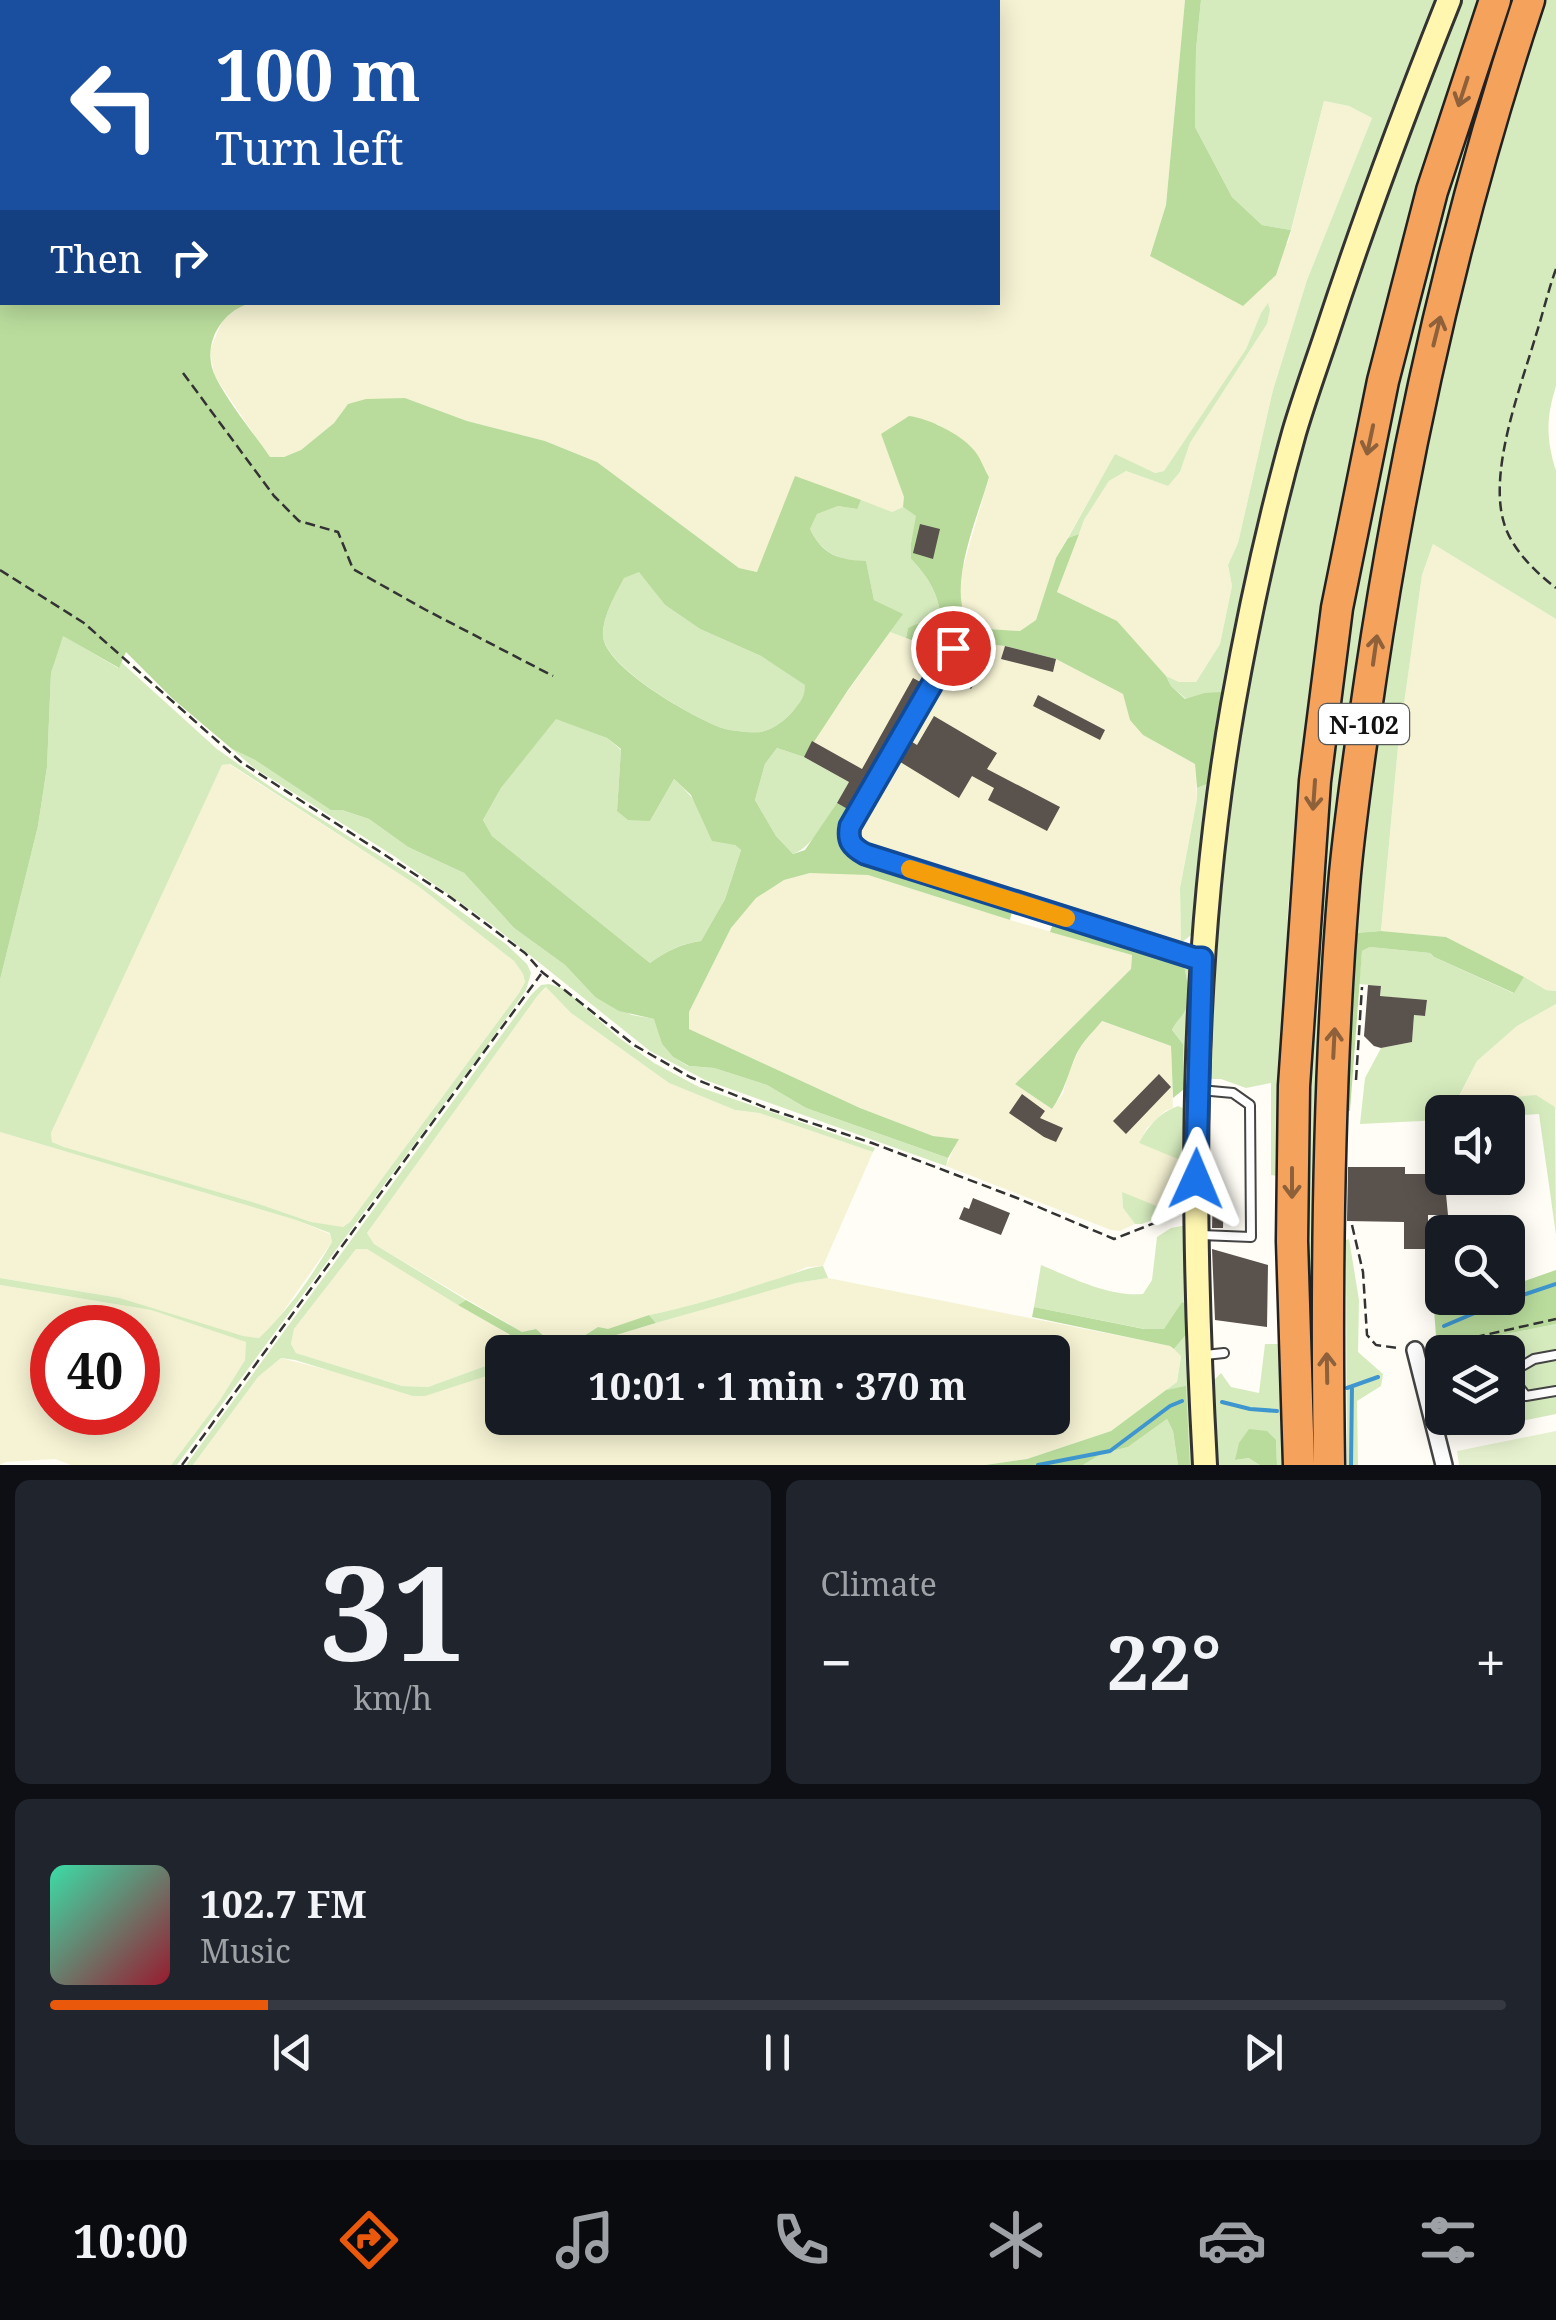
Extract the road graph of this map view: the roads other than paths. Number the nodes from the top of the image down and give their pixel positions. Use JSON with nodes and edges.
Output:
{"nodes":[{"id":1,"x":1449,"y":0,"type":"edge"},
{"id":2,"x":1494,"y":0,"type":"edge"},
{"id":3,"x":1529,"y":0,"type":"edge"},
{"id":4,"x":953,"y":648,"type":"dead end"},
{"id":5,"x":1202,"y":958,"type":"junction"},
{"id":6,"x":1197,"y":1090,"type":"junction"},
{"id":7,"x":1196,"y":1234,"type":"junction"},
{"id":8,"x":1415,"y":1350,"type":"road end"},
{"id":9,"x":1224,"y":1353,"type":"dead end"},
{"id":10,"x":1200,"y":1355,"type":"junction"},
{"id":11,"x":1556,"y":1355,"type":"edge"},
{"id":12,"x":1525,"y":1364,"type":"edge"},
{"id":13,"x":1425,"y":1374,"type":"edge"},
{"id":14,"x":1556,"y":1391,"type":"edge"},
{"id":15,"x":1525,"y":1395,"type":"edge"},
{"id":16,"x":1440,"y":1435,"type":"edge"},
{"id":17,"x":1206,"y":1465,"type":"edge"},
{"id":18,"x":1299,"y":1465,"type":"edge"},
{"id":19,"x":1329,"y":1465,"type":"edge"},
{"id":20,"x":1444,"y":1465,"type":"edge"}],
"edges":[{"from":1,"to":5,"type":"street"},
{"from":2,"to":18,"type":"highway","number":"N-102","one_way":true},
{"from":19,"to":3,"type":"highway","number":"N-102","one_way":true},
{"from":4,"to":5,"type":"lane"},
{"from":5,"to":6,"type":"street"},
{"from":6,"to":7,"type":"street"},
{"from":6,"to":7,"type":"lane"},
{"from":7,"to":10,"type":"street"},
{"from":8,"to":13,"type":"street"},
{"from":9,"to":10,"type":"lane"},
{"from":10,"to":17,"type":"street"},
{"from":11,"to":12,"type":"lane"},
{"from":14,"to":15,"type":"lane"},
{"from":16,"to":20,"type":"street"}]}
